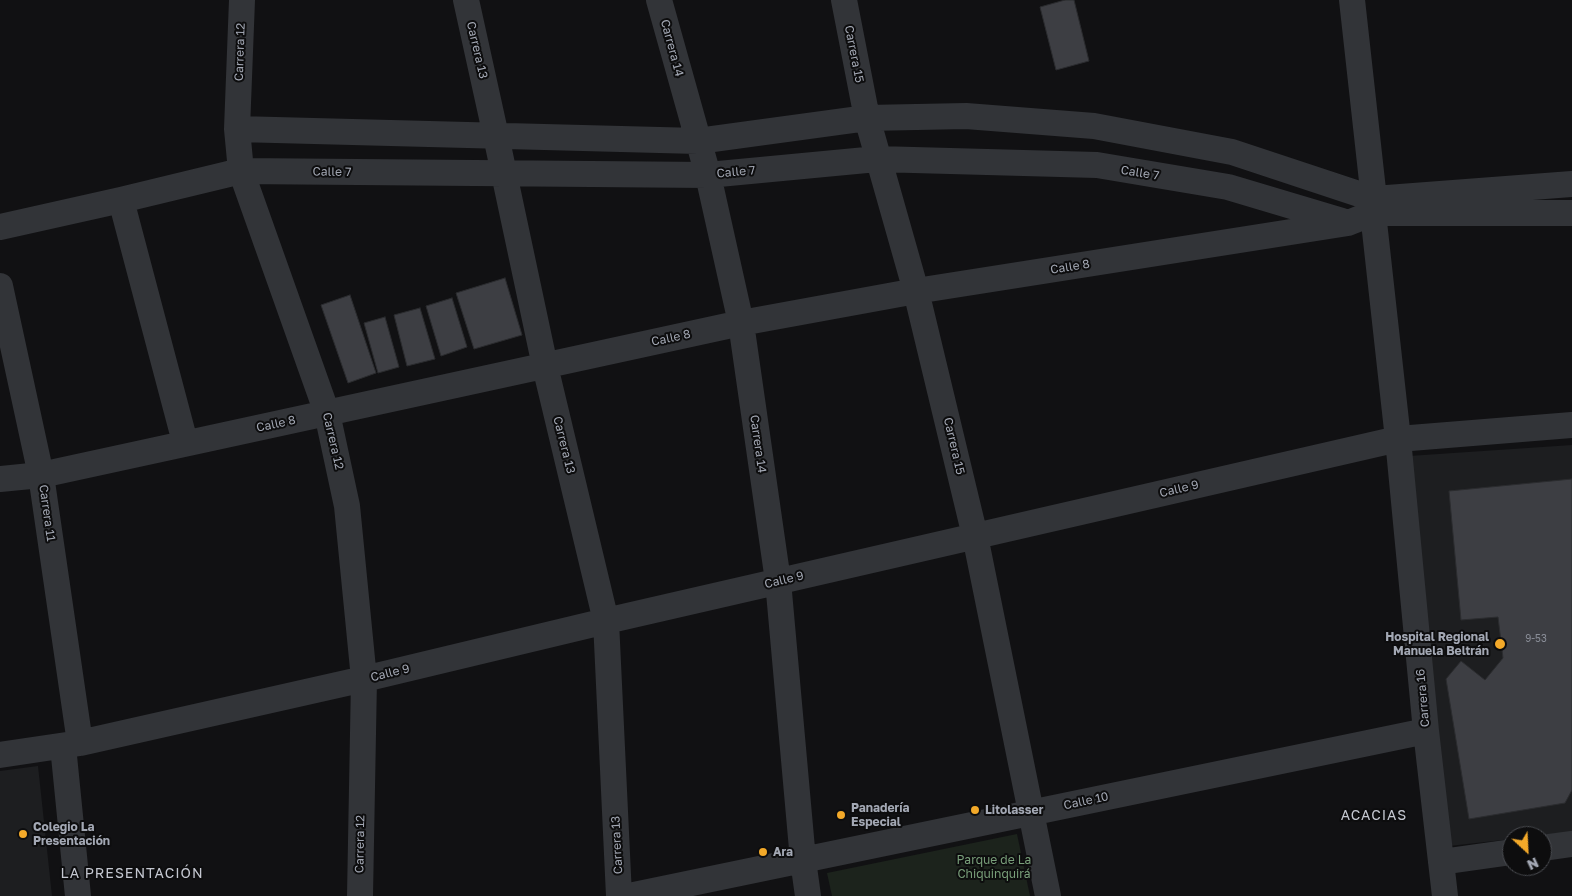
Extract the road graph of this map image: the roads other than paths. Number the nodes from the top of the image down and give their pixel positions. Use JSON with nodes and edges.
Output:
{"nodes":[{"id":1,"x":242,"y":0,"type":"edge"},
{"id":2,"x":466,"y":0,"type":"edge"},
{"id":3,"x":659,"y":0,"type":"edge"},
{"id":4,"x":844,"y":0,"type":"edge"},
{"id":5,"x":1352,"y":0,"type":"edge"},
{"id":6,"x":867,"y":118,"type":"junction"},
{"id":7,"x":1094,"y":126,"type":"junction"},
{"id":8,"x":237,"y":129,"type":"junction"},
{"id":9,"x":496,"y":136,"type":"junction"},
{"id":10,"x":698,"y":141,"type":"junction"},
{"id":11,"x":878,"y":160,"type":"junction"},
{"id":12,"x":1097,"y":166,"type":"junction"},
{"id":13,"x":241,"y":171,"type":"junction"},
{"id":14,"x":504,"y":174,"type":"junction"},
{"id":15,"x":708,"y":175,"type":"junction"},
{"id":16,"x":1572,"y":184,"type":"edge"},
{"id":17,"x":121,"y":200,"type":"junction"},
{"id":18,"x":1374,"y":206,"type":"junction"},
{"id":19,"x":1572,"y":213,"type":"edge"},
{"id":20,"x":1348,"y":223,"type":"junction"},
{"id":21,"x":0,"y":227,"type":"edge"},
{"id":22,"x":0,"y":286,"type":"edge"},
{"id":23,"x":916,"y":291,"type":"junction"},
{"id":24,"x":741,"y":323,"type":"junction"},
{"id":25,"x":544,"y":366,"type":"junction"},
{"id":26,"x":327,"y":413,"type":"junction"},
{"id":27,"x":1572,"y":425,"type":"edge"},
{"id":28,"x":1398,"y":439,"type":"junction"},
{"id":29,"x":185,"y":442,"type":"junction"},
{"id":30,"x":41,"y":474,"type":"junction"},
{"id":31,"x":0,"y":479,"type":"edge"},
{"id":32,"x":975,"y":536,"type":"junction"},
{"id":33,"x":778,"y":581,"type":"junction"},
{"id":34,"x":606,"y":621,"type":"junction"},
{"id":35,"x":364,"y":679,"type":"junction"},
{"id":36,"x":1426,"y":732,"type":"junction"},
{"id":37,"x":71,"y":745,"type":"junction"},
{"id":38,"x":0,"y":755,"type":"edge"},
{"id":39,"x":1032,"y":813,"type":"junction"},
{"id":40,"x":1572,"y":844,"type":"edge"},
{"id":41,"x":1552,"y":847,"type":"edge"},
{"id":42,"x":1502,"y":853,"type":"edge"},
{"id":43,"x":803,"y":860,"type":"junction"},
{"id":44,"x":1441,"y":862,"type":"junction"},
{"id":45,"x":78,"y":896,"type":"edge"},
{"id":46,"x":360,"y":896,"type":"edge"},
{"id":47,"x":619,"y":896,"type":"edge"},
{"id":48,"x":629,"y":896,"type":"edge"},
{"id":49,"x":808,"y":896,"type":"edge"},
{"id":50,"x":1048,"y":896,"type":"edge"},
{"id":51,"x":1445,"y":896,"type":"edge"}],
"edges":[{"from":1,"to":8,"type":"street","name":"Carrera 12"},
{"from":2,"to":9,"type":"street","name":"Carrera 13"},
{"from":3,"to":10,"type":"street","name":"Carrera 14"},
{"from":4,"to":6,"type":"street","name":"Carrera 15"},
{"from":5,"to":18,"type":"street","name":"Carrera 16"},
{"from":6,"to":7,"type":"street"},
{"from":6,"to":10,"type":"street"},
{"from":6,"to":11,"type":"street","name":"Carrera 15"},
{"from":7,"to":12,"type":"street"},
{"from":7,"to":18,"type":"street"},
{"from":8,"to":9,"type":"street"},
{"from":8,"to":13,"type":"street","name":"Carrera 12"},
{"from":9,"to":10,"type":"street"},
{"from":9,"to":14,"type":"street","name":"Carrera 13"},
{"from":10,"to":15,"type":"street","name":"Carrera 14"},
{"from":11,"to":12,"type":"street","name":"Calle 7"},
{"from":11,"to":15,"type":"street","name":"Calle 7"},
{"from":11,"to":23,"type":"street","name":"Carrera 15"},
{"from":12,"to":20,"type":"street","name":"Calle 7"},
{"from":13,"to":14,"type":"street","name":"Calle 7"},
{"from":13,"to":17,"type":"street","name":"Calle 7"},
{"from":13,"to":26,"type":"street","name":"Carrera 12"},
{"from":14,"to":15,"type":"street","name":"Calle 7"},
{"from":14,"to":25,"type":"street","name":"Carrera 13"},
{"from":15,"to":24,"type":"street","name":"Carrera 14"},
{"from":16,"to":18,"type":"street"},
{"from":17,"to":21,"type":"street","name":"Calle 7"},
{"from":17,"to":29,"type":"street"},
{"from":18,"to":19,"type":"street"},
{"from":18,"to":20,"type":"street","name":"Calle 8"},
{"from":18,"to":28,"type":"street","name":"Carrera 16"},
{"from":20,"to":23,"type":"street","name":"Calle 8"},
{"from":22,"to":30,"type":"street","name":"Carrera 11"},
{"from":23,"to":24,"type":"street","name":"Calle 8"},
{"from":23,"to":32,"type":"street","name":"Carrera 15"},
{"from":24,"to":25,"type":"street","name":"Calle 8"},
{"from":24,"to":33,"type":"street","name":"Carrera 14"},
{"from":25,"to":26,"type":"street","name":"Calle 8"},
{"from":25,"to":34,"type":"street","name":"Carrera 13"},
{"from":26,"to":29,"type":"street","name":"Calle 8"},
{"from":26,"to":35,"type":"street","name":"Carrera 12"},
{"from":27,"to":28,"type":"street","name":"Calle 9"},
{"from":28,"to":32,"type":"street","name":"Calle 9"},
{"from":28,"to":36,"type":"street","name":"Carrera 16"},
{"from":29,"to":30,"type":"street","name":"Calle 8"},
{"from":30,"to":31,"type":"street","name":"Calle 8"},
{"from":30,"to":37,"type":"street","name":"Carrera 11"},
{"from":32,"to":33,"type":"street","name":"Calle 9"},
{"from":32,"to":39,"type":"street","name":"Carrera 15"},
{"from":33,"to":34,"type":"street","name":"Calle 9"},
{"from":33,"to":43,"type":"street","name":"Carrera 14"},
{"from":34,"to":35,"type":"street","name":"Calle 9"},
{"from":34,"to":47,"type":"street","name":"Carrera 13"},
{"from":35,"to":37,"type":"street","name":"Calle 9"},
{"from":35,"to":46,"type":"street","name":"Carrera 12"},
{"from":36,"to":39,"type":"street","name":"Calle 10"},
{"from":36,"to":44,"type":"street","name":"Carrera 16"},
{"from":37,"to":38,"type":"street","name":"Calle 9"},
{"from":37,"to":45,"type":"street","name":"Carrera 11"},
{"from":39,"to":43,"type":"street","name":"Calle 10"},
{"from":39,"to":50,"type":"street","name":"Carrera 15"},
{"from":40,"to":41,"type":"street"},
{"from":42,"to":44,"type":"street"},
{"from":43,"to":48,"type":"street","name":"Calle 10"},
{"from":43,"to":49,"type":"street","name":"Carrera 14"},
{"from":44,"to":51,"type":"street","name":"Carrera 16"}]}
